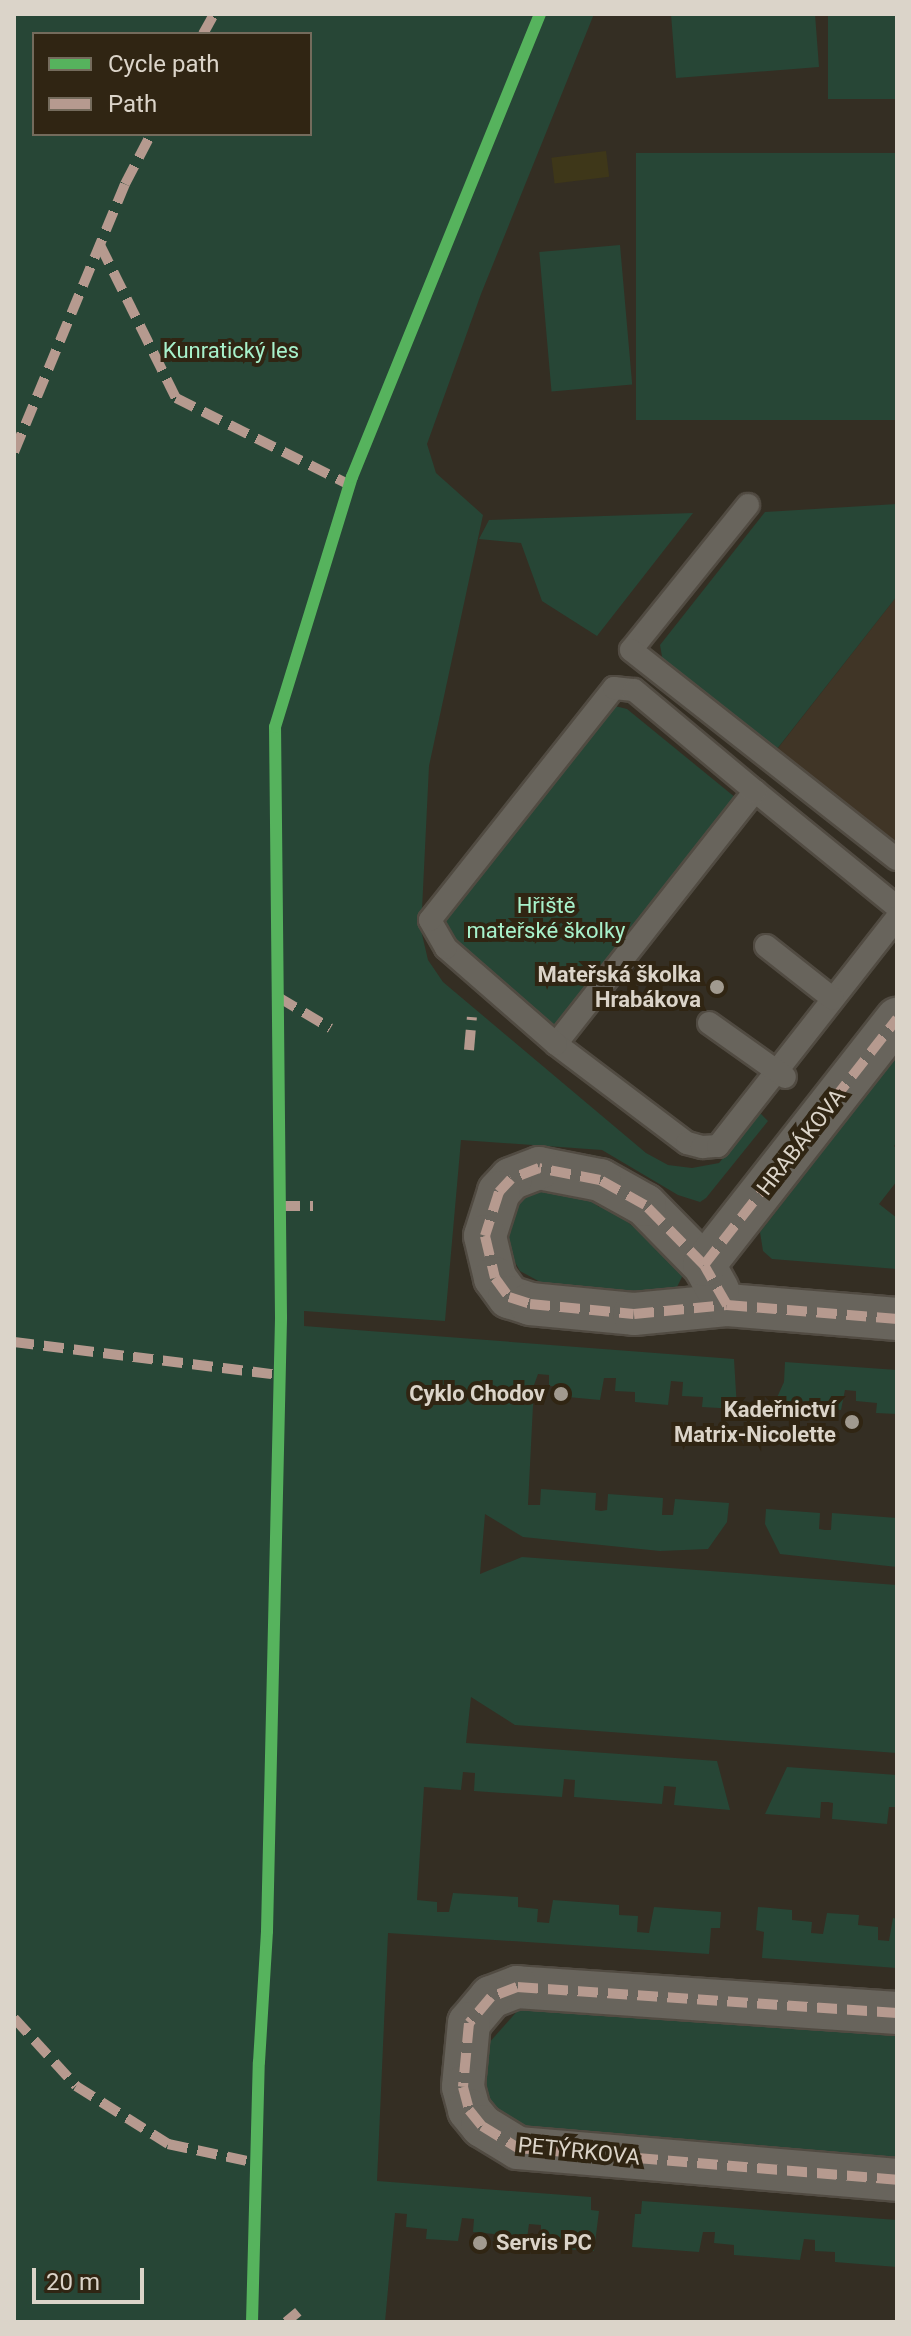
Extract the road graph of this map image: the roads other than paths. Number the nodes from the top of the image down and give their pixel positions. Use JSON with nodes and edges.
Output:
{"nodes":[{"id":1,"x":748,"y":505,"type":"dead end"},
{"id":2,"x":755,"y":791,"type":"junction"},
{"id":3,"x":897,"y":859,"type":"edge"},
{"id":4,"x":897,"y":907,"type":"edge"},
{"id":5,"x":897,"y":918,"type":"edge"},
{"id":6,"x":766,"y":946,"type":"dead end"},
{"id":7,"x":833,"y":999,"type":"junction"},
{"id":8,"x":897,"y":1019,"type":"edge"},
{"id":9,"x":709,"y":1023,"type":"dead end"},
{"id":10,"x":556,"y":1044,"type":"junction"},
{"id":11,"x":780,"y":1074,"type":"junction"},
{"id":12,"x":704,"y":1265,"type":"junction"},
{"id":13,"x":727,"y":1305,"type":"junction"},
{"id":14,"x":897,"y":1319,"type":"edge"},
{"id":15,"x":897,"y":2013,"type":"edge"},
{"id":16,"x":897,"y":2180,"type":"edge"}],
"edges":[{"from":1,"to":3,"type":"lane"},
{"from":2,"to":4,"type":"lane"},
{"from":2,"to":10,"type":"lane"},
{"from":2,"to":10,"type":"lane"},
{"from":5,"to":7,"type":"lane"},
{"from":6,"to":7,"type":"lane"},
{"from":7,"to":11,"type":"lane"},
{"from":8,"to":12,"type":"street","name":"HRABÁKOVA"},
{"from":9,"to":11,"type":"lane"},
{"from":10,"to":11,"type":"lane"},
{"from":12,"to":13,"type":"street"},
{"from":12,"to":13,"type":"street"},
{"from":13,"to":14,"type":"street"},
{"from":15,"to":16,"type":"street","name":"PETÝRKOVA"}]}
